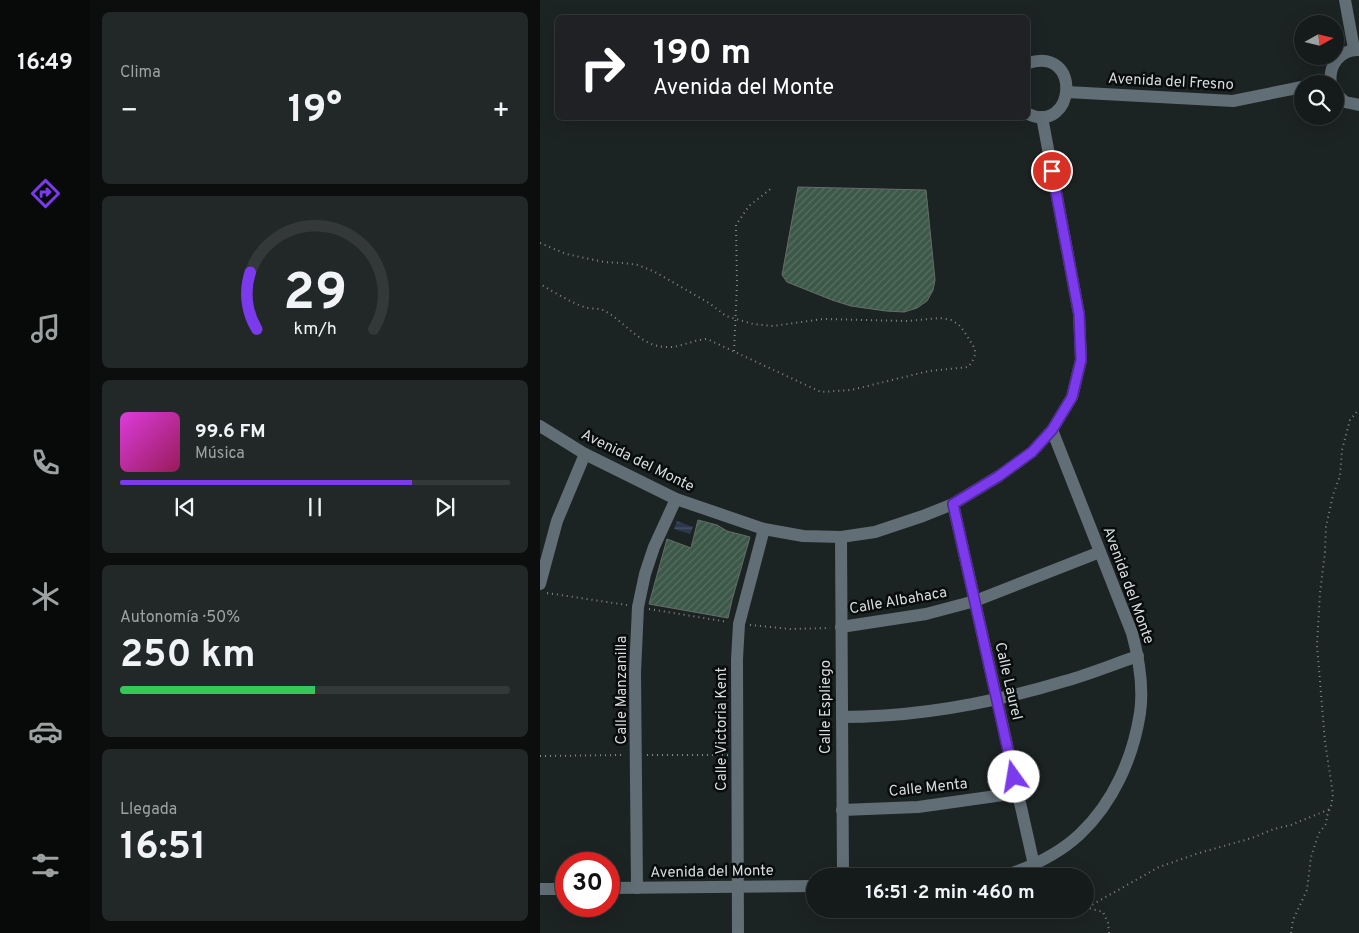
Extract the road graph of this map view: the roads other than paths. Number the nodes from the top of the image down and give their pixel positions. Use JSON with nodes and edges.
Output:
{"nodes":[{"id":1,"x":1345,"y":0,"type":"edge"},
{"id":2,"x":1357,"y":50,"type":"edge"},
{"id":3,"x":1030,"y":62,"type":"edge"},
{"id":4,"x":1330,"y":75,"type":"edge"},
{"id":5,"x":1294,"y":89,"type":"edge"},
{"id":6,"x":1067,"y":92,"type":"junction"},
{"id":7,"x":1344,"y":101,"type":"edge"},
{"id":8,"x":1359,"y":105,"type":"edge"},
{"id":9,"x":1030,"y":114,"type":"edge"},
{"id":10,"x":1042,"y":117,"type":"junction"},
{"id":11,"x":540,"y":426,"type":"edge"},
{"id":12,"x":1052,"y":430,"type":"junction"},
{"id":13,"x":585,"y":454,"type":"junction"},
{"id":14,"x":676,"y":499,"type":"junction"},
{"id":15,"x":953,"y":504,"type":"junction"},
{"id":16,"x":764,"y":528,"type":"junction"},
{"id":17,"x":841,"y":537,"type":"junction"},
{"id":18,"x":1100,"y":552,"type":"junction"},
{"id":19,"x":540,"y":584,"type":"edge"},
{"id":20,"x":975,"y":601,"type":"junction"},
{"id":21,"x":841,"y":627,"type":"junction"},
{"id":22,"x":1138,"y":656,"type":"junction"},
{"id":23,"x":997,"y":698,"type":"junction"},
{"id":24,"x":842,"y":717,"type":"junction"},
{"id":25,"x":1018,"y":793,"type":"junction"},
{"id":26,"x":842,"y":810,"type":"junction"},
{"id":27,"x":1034,"y":865,"type":"junction"},
{"id":28,"x":843,"y":868,"type":"edge"},
{"id":29,"x":1026,"y":868,"type":"edge"},
{"id":30,"x":738,"y":886,"type":"junction"},
{"id":31,"x":806,"y":886,"type":"edge"},
{"id":32,"x":620,"y":888,"type":"edge"},
{"id":33,"x":637,"y":888,"type":"junction"},
{"id":34,"x":555,"y":889,"type":"edge"},
{"id":35,"x":540,"y":890,"type":"edge"},
{"id":36,"x":738,"y":933,"type":"edge"}],
"edges":[{"from":1,"to":2,"type":"street"},
{"from":2,"to":4,"type":"street"},
{"from":3,"to":6,"type":"street"},
{"from":5,"to":6,"type":"street","name":"Avenida del Fresno"},
{"from":6,"to":10,"type":"street"},
{"from":7,"to":8,"type":"street"},
{"from":9,"to":10,"type":"street"},
{"from":10,"to":12,"type":"street","name":"Avenida del Monte"},
{"from":11,"to":13,"type":"street","name":"Avenida del Monte"},
{"from":12,"to":15,"type":"street","name":"Avenida del Monte"},
{"from":12,"to":18,"type":"street","name":"Avenida del Monte"},
{"from":13,"to":14,"type":"street","name":"Avenida del Monte"},
{"from":13,"to":19,"type":"street"},
{"from":14,"to":16,"type":"street","name":"Avenida del Monte"},
{"from":14,"to":33,"type":"street","name":"Calle Manzanilla"},
{"from":15,"to":17,"type":"street","name":"Avenida del Monte"},
{"from":15,"to":20,"type":"street","name":"Calle Laurel"},
{"from":16,"to":17,"type":"street","name":"Avenida del Monte"},
{"from":16,"to":30,"type":"street","name":"Calle Victoria Kent"},
{"from":17,"to":21,"type":"street","name":"Calle Espliego"},
{"from":18,"to":20,"type":"street","name":"Calle Albahaca"},
{"from":18,"to":22,"type":"street","name":"Avenida del Monte"},
{"from":20,"to":21,"type":"street","name":"Calle Albahaca"},
{"from":20,"to":23,"type":"street","name":"Calle Laurel"},
{"from":21,"to":24,"type":"street","name":"Calle Espliego"},
{"from":22,"to":23,"type":"street"},
{"from":22,"to":27,"type":"street","name":"Avenida del Monte"},
{"from":23,"to":24,"type":"street"},
{"from":23,"to":25,"type":"street","name":"Calle Laurel"},
{"from":24,"to":26,"type":"street","name":"Calle Espliego"},
{"from":25,"to":26,"type":"street","name":"Calle Menta"},
{"from":25,"to":27,"type":"street","name":"Calle Laurel"},
{"from":26,"to":28,"type":"street","name":"Calle Espliego"},
{"from":27,"to":29,"type":"street","name":"Avenida del Monte"},
{"from":30,"to":31,"type":"street","name":"Avenida del Monte"},
{"from":30,"to":33,"type":"street","name":"Avenida del Monte"},
{"from":30,"to":36,"type":"street","name":"Calle Victoria Kent"},
{"from":32,"to":33,"type":"street","name":"Avenida del Monte"},
{"from":34,"to":35,"type":"street"}]}
